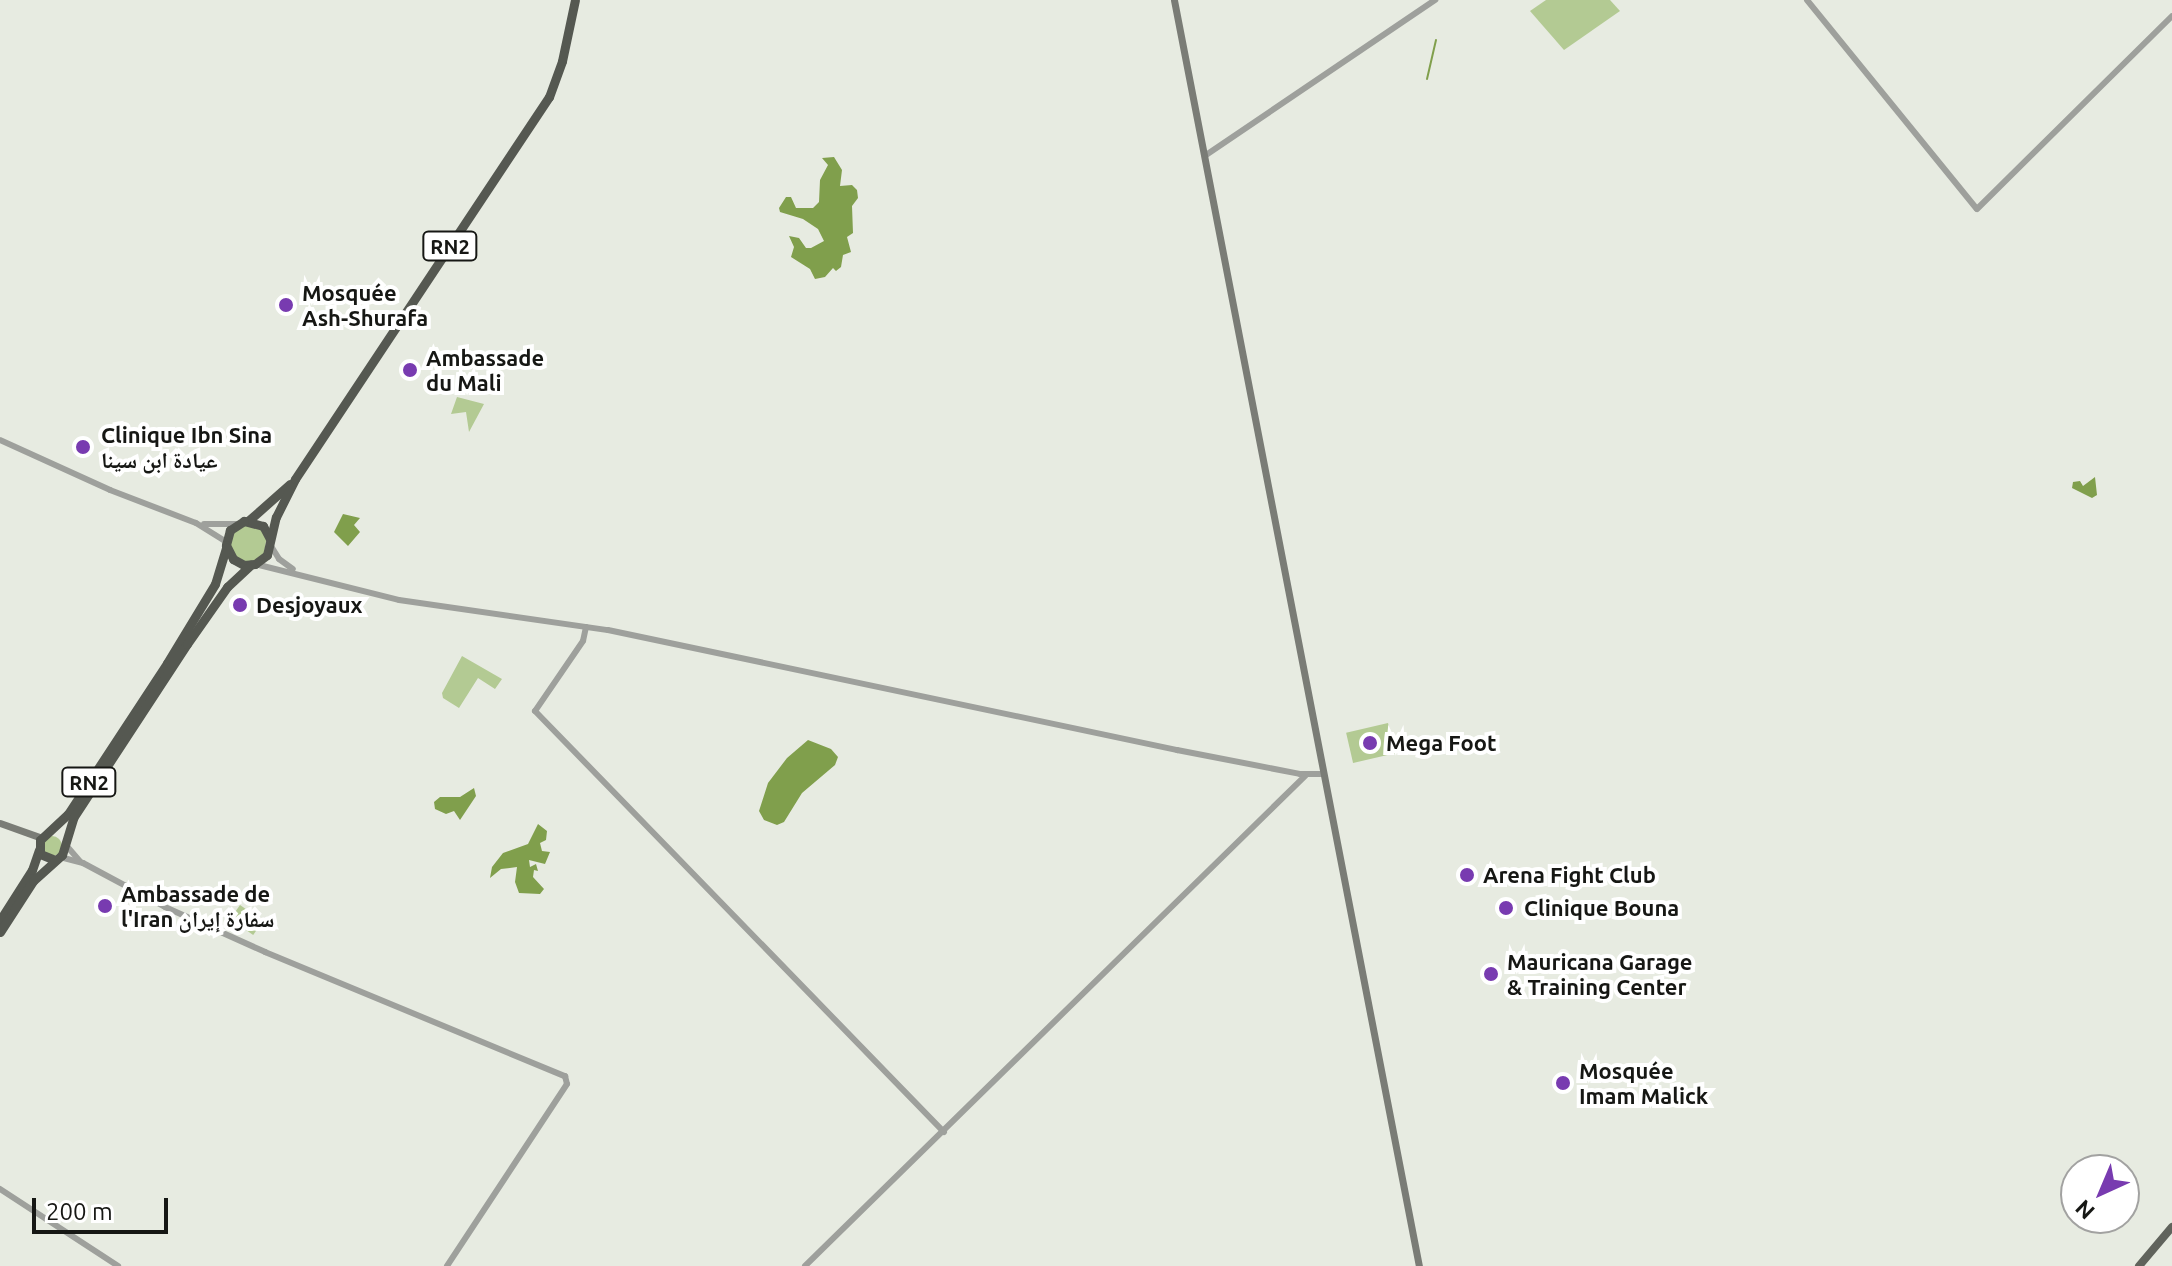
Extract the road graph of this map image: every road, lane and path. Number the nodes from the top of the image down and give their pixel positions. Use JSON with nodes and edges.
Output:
{"nodes":[{"id":1,"x":575,"y":0,"type":"edge"},
{"id":2,"x":1174,"y":0,"type":"edge"},
{"id":3,"x":1435,"y":0,"type":"edge"},
{"id":4,"x":1807,"y":0,"type":"edge"},
{"id":5,"x":2172,"y":16,"type":"edge"},
{"id":6,"x":1206,"y":155,"type":"junction"},
{"id":7,"x":0,"y":440,"type":"edge"},
{"id":8,"x":295,"y":479,"type":"junction"},
{"id":9,"x":248,"y":521,"type":"junction"},
{"id":10,"x":196,"y":523,"type":"junction"},
{"id":11,"x":237,"y":524,"type":"junction"},
{"id":12,"x":270,"y":542,"type":"junction"},
{"id":13,"x":226,"y":544,"type":"junction"},
{"id":14,"x":253,"y":564,"type":"junction"},
{"id":15,"x":303,"y":574,"type":"junction"},
{"id":16,"x":586,"y":627,"type":"junction"},
{"id":17,"x":1324,"y":774,"type":"junction"},
{"id":18,"x":1306,"y":775,"type":"junction"},
{"id":19,"x":0,"y":823,"type":"edge"},
{"id":20,"x":41,"y":842,"type":"junction"},
{"id":21,"x":65,"y":843,"type":"junction"},
{"id":22,"x":59,"y":858,"type":"junction"},
{"id":23,"x":83,"y":863,"type":"junction"},
{"id":24,"x":0,"y":920,"type":"edge"},
{"id":25,"x":0,"y":932,"type":"edge"},
{"id":26,"x":944,"y":1132,"type":"junction"},
{"id":27,"x":0,"y":1189,"type":"edge"},
{"id":28,"x":2172,"y":1227,"type":"edge"},
{"id":29,"x":118,"y":1266,"type":"edge"},
{"id":30,"x":447,"y":1266,"type":"edge"},
{"id":31,"x":805,"y":1266,"type":"edge"},
{"id":32,"x":1419,"y":1266,"type":"edge"},
{"id":33,"x":2139,"y":1266,"type":"edge"}],
"edges":[{"from":1,"to":8,"type":"highway","number":"RN2"},
{"from":2,"to":6,"type":"main road"},
{"from":3,"to":6,"type":"street"},
{"from":4,"to":5,"type":"street"},
{"from":6,"to":17,"type":"main road"},
{"from":7,"to":10,"type":"street"},
{"from":8,"to":9,"type":"highway","number":"RN2"},
{"from":8,"to":12,"type":"highway","number":"RN2"},
{"from":9,"to":11,"type":"highway"},
{"from":9,"to":12,"type":"highway"},
{"from":10,"to":11,"type":"street"},
{"from":10,"to":13,"type":"street"},
{"from":11,"to":13,"type":"highway"},
{"from":12,"to":14,"type":"highway"},
{"from":12,"to":15,"type":"street"},
{"from":13,"to":14,"type":"highway"},
{"from":13,"to":20,"type":"highway","number":"RN2"},
{"from":14,"to":15,"type":"street"},
{"from":14,"to":21,"type":"highway","number":"RN2"},
{"from":15,"to":16,"type":"street"},
{"from":16,"to":18,"type":"street"},
{"from":16,"to":26,"type":"street"},
{"from":17,"to":18,"type":"street"},
{"from":17,"to":32,"type":"main road"},
{"from":18,"to":26,"type":"street"},
{"from":19,"to":20,"type":"main road"},
{"from":20,"to":21,"type":"highway"},
{"from":20,"to":22,"type":"highway"},
{"from":20,"to":24,"type":"highway","number":"RN2"},
{"from":21,"to":22,"type":"highway"},
{"from":21,"to":23,"type":"street"},
{"from":22,"to":23,"type":"street"},
{"from":22,"to":25,"type":"highway"},
{"from":23,"to":30,"type":"street"},
{"from":26,"to":31,"type":"street"},
{"from":27,"to":29,"type":"street"},
{"from":28,"to":33,"type":"main road"}]}
